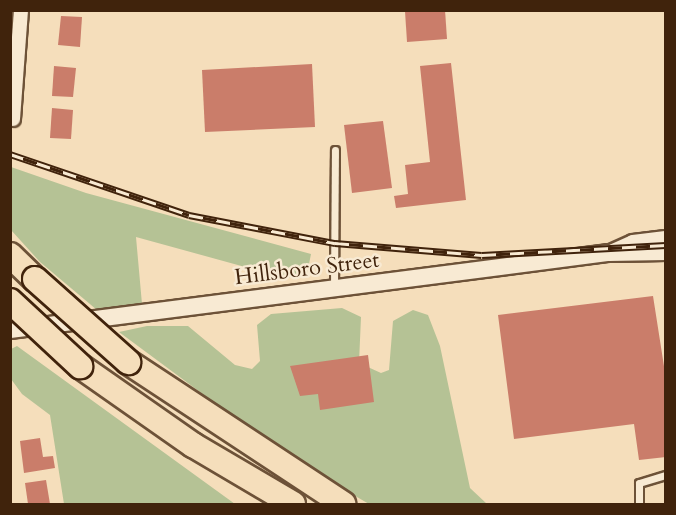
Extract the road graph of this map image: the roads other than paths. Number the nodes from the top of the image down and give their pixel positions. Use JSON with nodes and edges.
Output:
{"nodes":[{"id":1,"x":21,"y":10,"type":"edge"},
{"id":2,"x":13,"y":119,"type":"dead end"},
{"id":3,"x":335,"y":150,"type":"dead end"},
{"id":4,"x":666,"y":239,"type":"edge"},
{"id":5,"x":666,"y":252,"type":"edge"},
{"id":6,"x":609,"y":253,"type":"junction"},
{"id":7,"x":10,"y":255,"type":"edge"},
{"id":8,"x":333,"y":288,"type":"junction"},
{"id":9,"x":10,"y":301,"type":"edge"},
{"id":10,"x":10,"y":330,"type":"edge"},
{"id":11,"x":666,"y":476,"type":"edge"},
{"id":12,"x":293,"y":504,"type":"edge"},
{"id":13,"x":343,"y":504,"type":"edge"},
{"id":14,"x":639,"y":504,"type":"edge"}],
"edges":[{"from":1,"to":2,"type":"street"},
{"from":3,"to":8,"type":"lane"},
{"from":4,"to":6,"type":"street","name":"Hillsboro Street"},
{"from":5,"to":6,"type":"street","name":"Hillsboro Street"},
{"from":6,"to":8,"type":"street","name":"Hillsboro Street"},
{"from":7,"to":13,"type":"highway","bridge":true},
{"from":8,"to":10,"type":"street","name":"Hillsboro Street"},
{"from":9,"to":12,"type":"highway","bridge":true},
{"from":11,"to":14,"type":"lane"}]}
